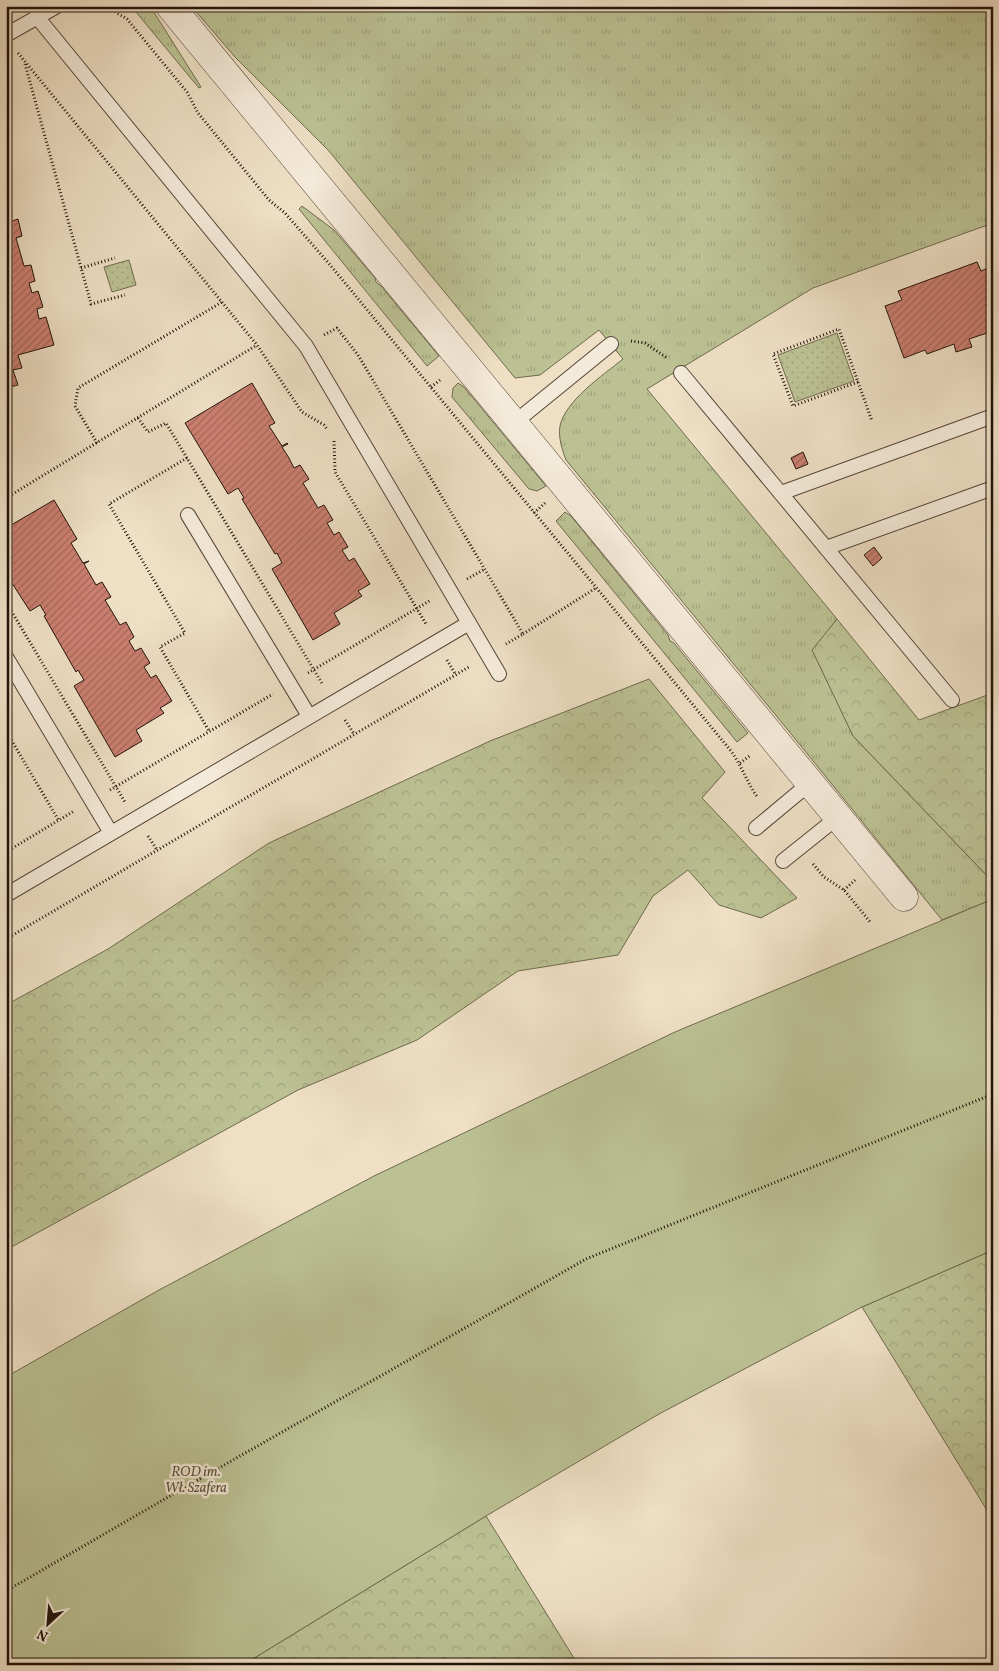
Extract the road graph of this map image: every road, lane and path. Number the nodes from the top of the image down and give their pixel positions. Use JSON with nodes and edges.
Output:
{"nodes":[{"id":1,"x":56,"y":6,"type":"edge"},
{"id":2,"x":106,"y":6,"type":"edge"},
{"id":3,"x":170,"y":6,"type":"edge"},
{"id":4,"x":37,"y":17,"type":"junction"},
{"id":5,"x":6,"y":34,"type":"edge"},
{"id":6,"x":16,"y":51,"type":"dead end"},
{"id":7,"x":24,"y":61,"type":"junction"},
{"id":8,"x":115,"y":258,"type":"dead end"},
{"id":9,"x":81,"y":268,"type":"junction"},
{"id":10,"x":125,"y":295,"type":"dead end"},
{"id":11,"x":222,"y":302,"type":"junction"},
{"id":12,"x":611,"y":344,"type":"joint"},
{"id":13,"x":257,"y":345,"type":"junction"},
{"id":14,"x":306,"y":346,"type":"junction"},
{"id":15,"x":681,"y":373,"type":"joint"},
{"id":16,"x":858,"y":382,"type":"junction"},
{"id":17,"x":993,"y":416,"type":"edge"},
{"id":18,"x":138,"y":418,"type":"junction"},
{"id":19,"x":872,"y":421,"type":"dead end"},
{"id":20,"x":514,"y":424,"type":"junction"},
{"id":21,"x":331,"y":433,"type":"dead end"},
{"id":22,"x":333,"y":438,"type":"dead end"},
{"id":23,"x":97,"y":442,"type":"junction"},
{"id":24,"x":187,"y":458,"type":"junction"},
{"id":25,"x":993,"y":488,"type":"edge"},
{"id":26,"x":781,"y":493,"type":"junction"},
{"id":27,"x":6,"y":498,"type":"edge"},
{"id":28,"x":188,"y":515,"type":"dead end"},
{"id":29,"x":826,"y":548,"type":"junction"},
{"id":30,"x":596,"y":588,"type":"junction"},
{"id":31,"x":6,"y":602,"type":"edge"},
{"id":32,"x":469,"y":623,"type":"junction"},
{"id":33,"x":523,"y":634,"type":"junction"},
{"id":34,"x":488,"y":655,"type":"junction"},
{"id":35,"x":6,"y":657,"type":"edge"},
{"id":36,"x":314,"y":670,"type":"junction"},
{"id":37,"x":499,"y":674,"type":"dead end"},
{"id":38,"x":290,"y":684,"type":"junction"},
{"id":39,"x":952,"y":700,"type":"dead end"},
{"id":40,"x":334,"y":702,"type":"junction"},
{"id":41,"x":309,"y":716,"type":"junction"},
{"id":42,"x":6,"y":731,"type":"edge"},
{"id":43,"x":209,"y":731,"type":"junction"},
{"id":44,"x":354,"y":734,"type":"junction"},
{"id":45,"x":810,"y":783,"type":"junction"},
{"id":46,"x":115,"y":786,"type":"junction"},
{"id":47,"x":92,"y":800,"type":"junction"},
{"id":48,"x":760,"y":802,"type":"dead end"},
{"id":49,"x":838,"y":817,"type":"junction"},
{"id":50,"x":136,"y":819,"type":"junction"},
{"id":51,"x":59,"y":821,"type":"junction"},
{"id":52,"x":756,"y":828,"type":"dead end"},
{"id":53,"x":111,"y":833,"type":"junction"},
{"id":54,"x":157,"y":850,"type":"junction"},
{"id":55,"x":6,"y":852,"type":"edge"},
{"id":56,"x":783,"y":861,"type":"dead end"},
{"id":57,"x":811,"y":862,"type":"dead end"},
{"id":58,"x":6,"y":895,"type":"edge"},
{"id":59,"x":904,"y":897,"type":"dead end"},
{"id":60,"x":871,"y":923,"type":"dead end"},
{"id":61,"x":6,"y":939,"type":"edge"},
{"id":62,"x":993,"y":1094,"type":"edge"},
{"id":63,"x":6,"y":1592,"type":"edge"}],
"edges":[{"from":1,"to":4,"type":"lane"},
{"from":2,"to":30,"type":"path"},
{"from":3,"to":20,"type":"street"},
{"from":4,"to":5,"type":"lane"},
{"from":4,"to":14,"type":"lane"},
{"from":6,"to":7,"type":"path"},
{"from":7,"to":9,"type":"path"},
{"from":7,"to":11,"type":"path"},
{"from":8,"to":9,"type":"path"},
{"from":9,"to":10,"type":"path"},
{"from":11,"to":13,"type":"path"},
{"from":11,"to":23,"type":"path"},
{"from":12,"to":15,"type":"path"},
{"from":12,"to":20,"type":"lane"},
{"from":13,"to":18,"type":"path"},
{"from":13,"to":21,"type":"path"},
{"from":14,"to":32,"type":"lane"},
{"from":14,"to":33,"type":"path"},
{"from":15,"to":26,"type":"lane"},
{"from":16,"to":16,"type":"path"},
{"from":16,"to":19,"type":"path"},
{"from":17,"to":26,"type":"lane"},
{"from":18,"to":23,"type":"path"},
{"from":18,"to":24,"type":"path"},
{"from":20,"to":45,"type":"street"},
{"from":22,"to":36,"type":"path"},
{"from":23,"to":27,"type":"path"},
{"from":24,"to":36,"type":"path"},
{"from":24,"to":43,"type":"path"},
{"from":25,"to":29,"type":"lane"},
{"from":26,"to":29,"type":"lane"},
{"from":28,"to":38,"type":"lane"},
{"from":29,"to":39,"type":"lane"},
{"from":30,"to":33,"type":"path"},
{"from":30,"to":48,"type":"path"},
{"from":31,"to":46,"type":"path"},
{"from":32,"to":34,"type":"lane"},
{"from":32,"to":40,"type":"lane"},
{"from":33,"to":34,"type":"path"},
{"from":34,"to":37,"type":"lane"},
{"from":34,"to":44,"type":"path"},
{"from":35,"to":47,"type":"lane"},
{"from":36,"to":38,"type":"path"},
{"from":36,"to":40,"type":"path"},
{"from":38,"to":41,"type":"lane"},
{"from":38,"to":43,"type":"path"},
{"from":40,"to":41,"type":"lane"},
{"from":40,"to":44,"type":"path"},
{"from":41,"to":50,"type":"lane"},
{"from":42,"to":51,"type":"path"},
{"from":43,"to":46,"type":"path"},
{"from":44,"to":54,"type":"path"},
{"from":45,"to":49,"type":"street"},
{"from":45,"to":52,"type":"lane"},
{"from":46,"to":47,"type":"path"},
{"from":46,"to":50,"type":"path"},
{"from":47,"to":51,"type":"path"},
{"from":47,"to":53,"type":"lane"},
{"from":49,"to":56,"type":"lane"},
{"from":49,"to":59,"type":"street"},
{"from":50,"to":53,"type":"lane"},
{"from":50,"to":54,"type":"path"},
{"from":51,"to":55,"type":"path"},
{"from":53,"to":58,"type":"lane"},
{"from":54,"to":61,"type":"path"},
{"from":57,"to":60,"type":"path"},
{"from":62,"to":63,"type":"path"}]}
